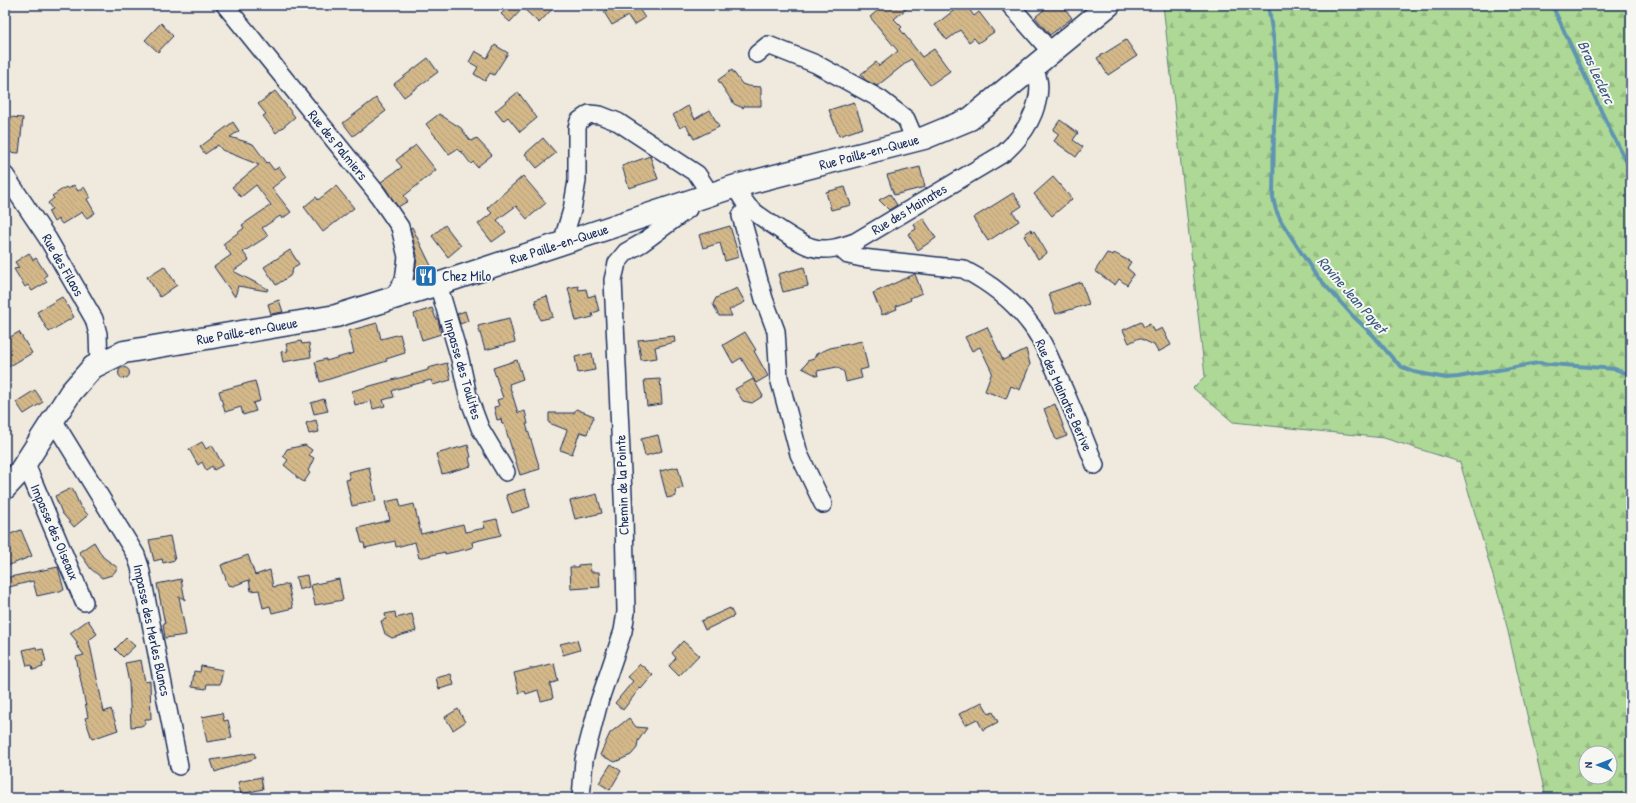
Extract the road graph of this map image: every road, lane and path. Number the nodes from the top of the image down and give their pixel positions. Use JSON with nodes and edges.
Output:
{"nodes":[{"id":1,"x":224,"y":5,"type":"edge"},
{"id":2,"x":1010,"y":5,"type":"edge"},
{"id":3,"x":1108,"y":5,"type":"edge"},
{"id":4,"x":1052,"y":53,"type":"junction"},
{"id":5,"x":757,"y":54,"type":"dead end"},
{"id":6,"x":1033,"y":68,"type":"junction"},
{"id":7,"x":915,"y":140,"type":"junction"},
{"id":8,"x":5,"y":174,"type":"edge"},
{"id":9,"x":736,"y":186,"type":"junction"},
{"id":10,"x":711,"y":195,"type":"junction"},
{"id":11,"x":688,"y":202,"type":"junction"},
{"id":12,"x":748,"y":206,"type":"junction"},
{"id":13,"x":562,"y":243,"type":"junction"},
{"id":14,"x":840,"y":248,"type":"junction"},
{"id":15,"x":438,"y":284,"type":"junction"},
{"id":16,"x":392,"y":299,"type":"junction"},
{"id":17,"x":99,"y":363,"type":"junction"},
{"id":18,"x":53,"y":420,"type":"junction"},
{"id":19,"x":26,"y":462,"type":"junction"},
{"id":20,"x":1095,"y":465,"type":"dead end"},
{"id":21,"x":506,"y":472,"type":"dead end"},
{"id":22,"x":5,"y":488,"type":"edge"},
{"id":23,"x":823,"y":504,"type":"dead end"},
{"id":24,"x":84,"y":602,"type":"dead end"},
{"id":25,"x":179,"y":766,"type":"dead end"},
{"id":26,"x":581,"y":798,"type":"edge"}],
"edges":[{"from":1,"to":16,"type":"street","name":"Rue des Palmiers"},
{"from":2,"to":4,"type":"street"},
{"from":3,"to":4,"type":"main road","name":"Rue Paille-en-Queue"},
{"from":4,"to":6,"type":"main road","name":"Rue Paille-en-Queue"},
{"from":5,"to":7,"type":"street"},
{"from":6,"to":7,"type":"main road","name":"Rue Paille-en-Queue"},
{"from":6,"to":14,"type":"street","name":"Rue des Mainates"},
{"from":7,"to":9,"type":"main road","name":"Rue Paille-en-Queue"},
{"from":8,"to":17,"type":"street","name":"Rue des Filaos"},
{"from":9,"to":10,"type":"main road","name":"Rue Paille-en-Queue"},
{"from":9,"to":12,"type":"street","name":"Rue des Mainates"},
{"from":10,"to":11,"type":"main road","name":"Rue Paille-en-Queue"},
{"from":10,"to":13,"type":"street"},
{"from":11,"to":13,"type":"main road","name":"Rue Paille-en-Queue"},
{"from":11,"to":26,"type":"street","name":"Chemin de la Pointe"},
{"from":12,"to":14,"type":"street","name":"Rue des Mainates"},
{"from":12,"to":23,"type":"street"},
{"from":13,"to":15,"type":"main road","name":"Rue Paille-en-Queue"},
{"from":14,"to":20,"type":"street","name":"Rue des Mainates Berive"},
{"from":15,"to":16,"type":"main road","name":"Rue Paille-en-Queue"},
{"from":15,"to":21,"type":"street","name":"Impasse des Toulites"},
{"from":16,"to":17,"type":"main road","name":"Rue Paille-en-Queue"},
{"from":17,"to":18,"type":"main road","name":"Rue Paille-en-Queue"},
{"from":18,"to":19,"type":"main road","name":"Rue Paille-en-Queue"},
{"from":18,"to":25,"type":"street","name":"Impasse des Merles Blancs"},
{"from":19,"to":22,"type":"main road","name":"Rue Paille-en-Queue"},
{"from":19,"to":24,"type":"street","name":"Impasse des Oiseaux"}]}
